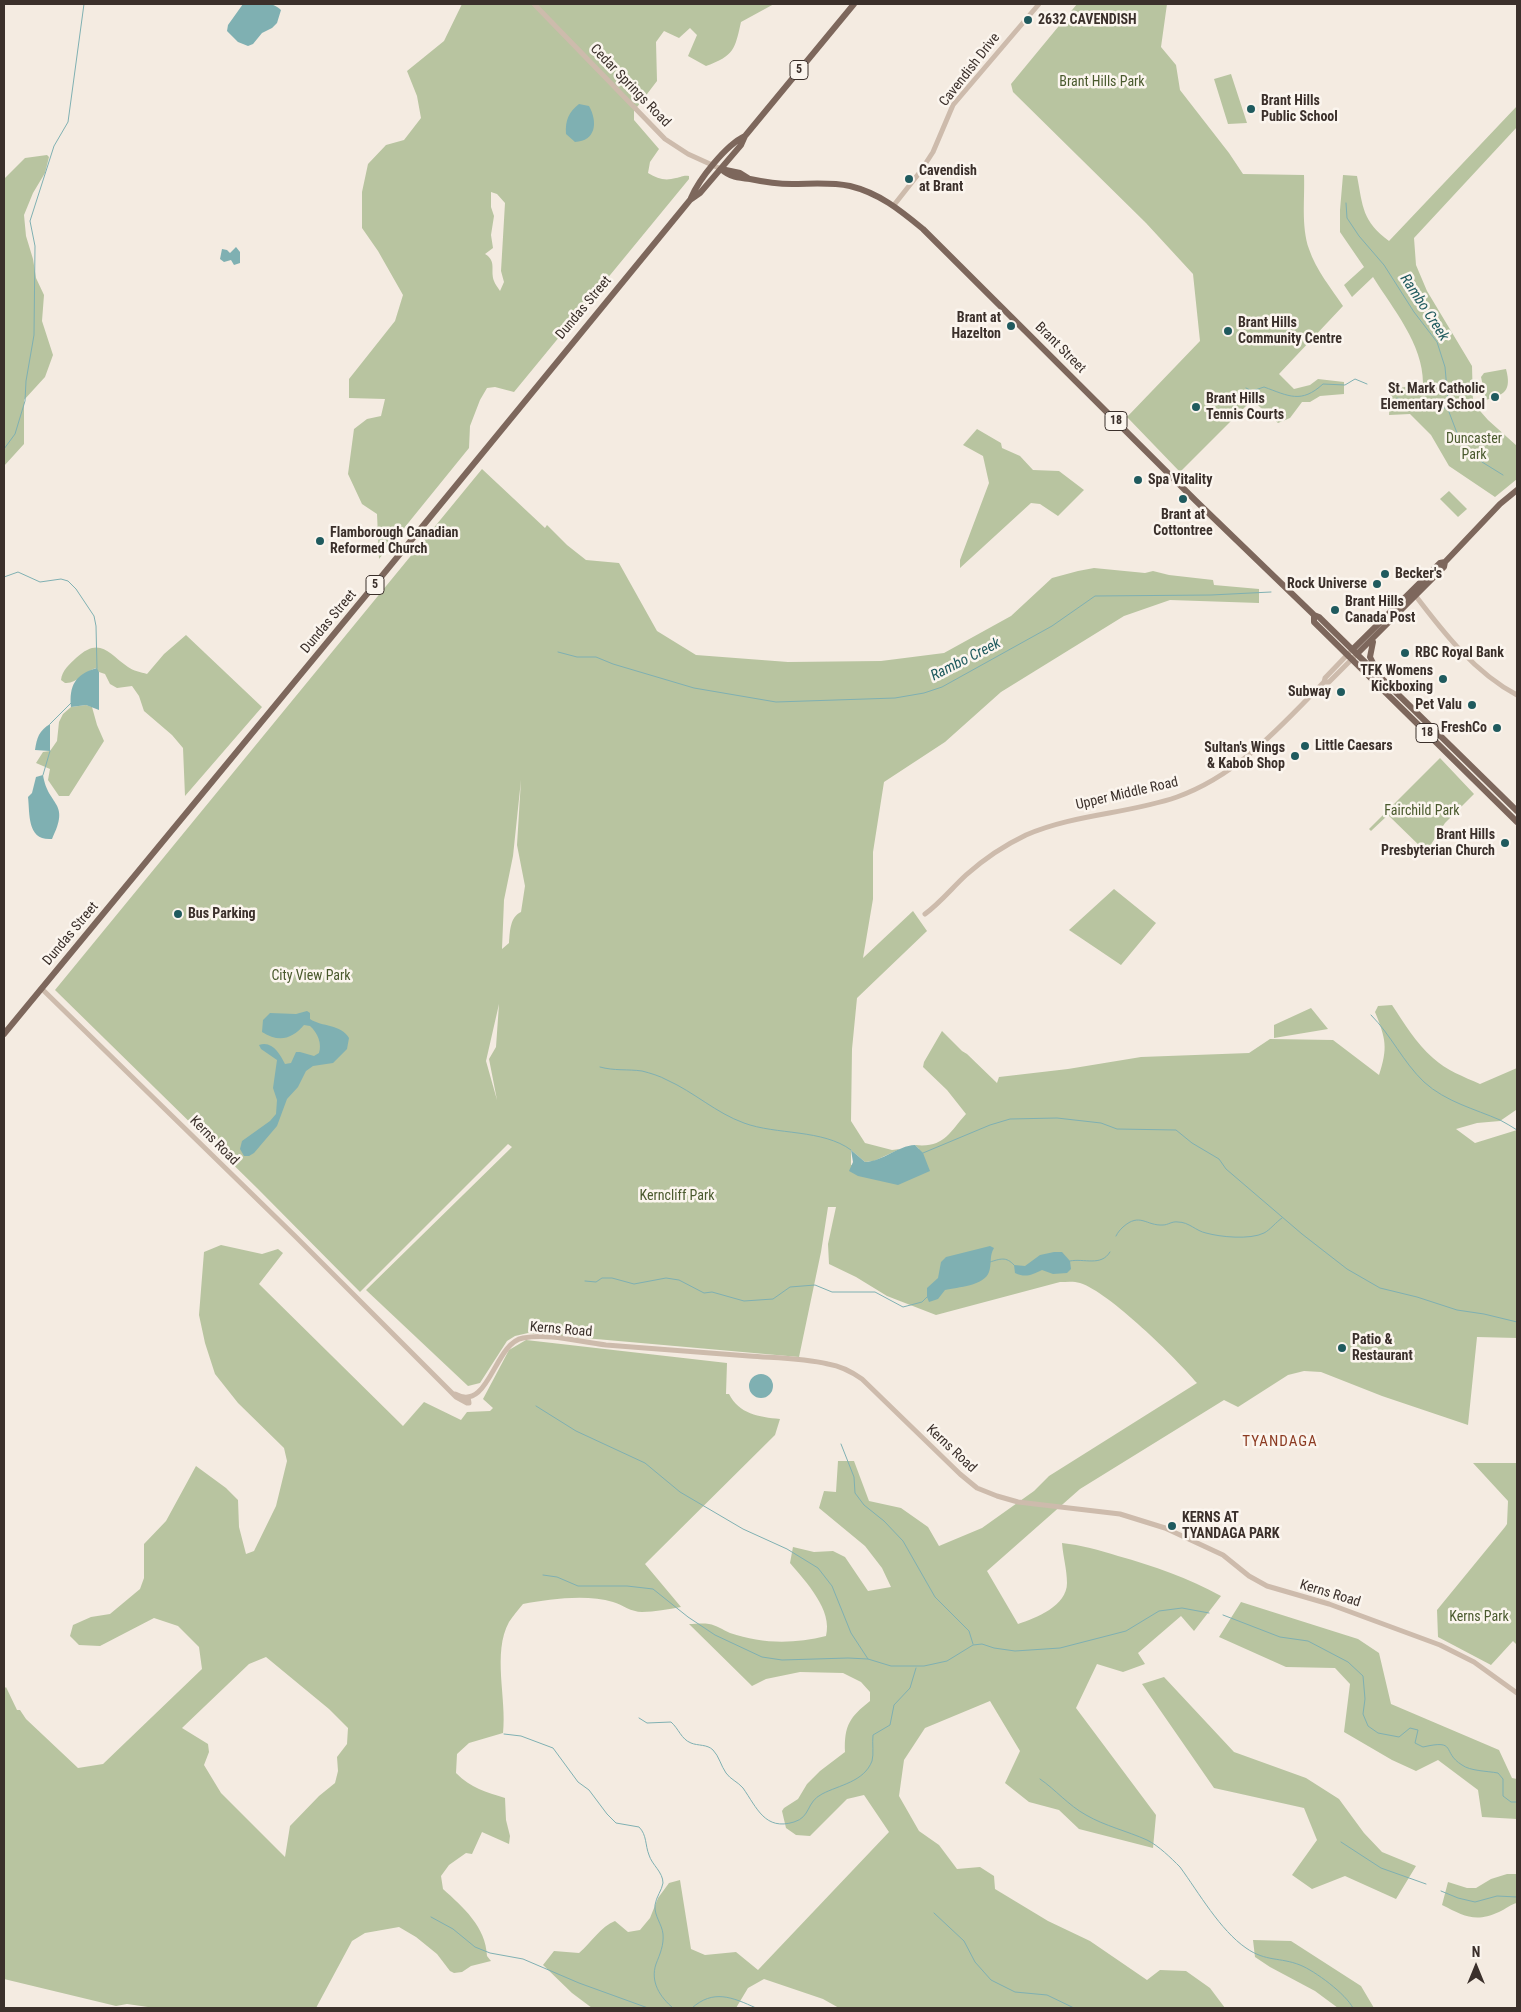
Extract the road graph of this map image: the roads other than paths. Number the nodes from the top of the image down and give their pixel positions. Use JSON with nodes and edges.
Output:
{"nodes":[{"id":1,"x":534,"y":4,"type":"edge"},
{"id":2,"x":854,"y":4,"type":"edge"},
{"id":3,"x":1039,"y":4,"type":"edge"},
{"id":4,"x":745,"y":136,"type":"junction"},
{"id":5,"x":713,"y":166,"type":"junction"},
{"id":6,"x":721,"y":169,"type":"junction"},
{"id":7,"x":690,"y":200,"type":"junction"},
{"id":8,"x":894,"y":205,"type":"junction"},
{"id":9,"x":1517,"y":490,"type":"edge"},
{"id":10,"x":1444,"y":562,"type":"junction"},
{"id":11,"x":1415,"y":596,"type":"junction"},
{"id":12,"x":1376,"y":636,"type":"junction"},
{"id":13,"x":1352,"y":654,"type":"junction"},
{"id":14,"x":1380,"y":676,"type":"junction"},
{"id":15,"x":1517,"y":695,"type":"edge"},
{"id":16,"x":1517,"y":811,"type":"edge"},
{"id":17,"x":1517,"y":822,"type":"edge"},
{"id":18,"x":925,"y":914,"type":"dead end"},
{"id":19,"x":42,"y":989,"type":"junction"},
{"id":20,"x":4,"y":1034,"type":"edge"},
{"id":21,"x":1517,"y":1693,"type":"edge"}],
"edges":[{"from":1,"to":5,"type":"street","name":"Cedar Springs Road"},
{"from":2,"to":4,"type":"main road","name":"Dundas Street","number":"5"},
{"from":3,"to":8,"type":"street","name":"Cavendish Drive"},
{"from":4,"to":5,"type":"main road","name":"Dundas Street","number":"5"},
{"from":4,"to":6,"type":"main road","name":"Dundas Street","number":"5"},
{"from":5,"to":6,"type":"street","name":"Cedar Springs Road"},
{"from":5,"to":7,"type":"main road","name":"Dundas Street","number":"5"},
{"from":6,"to":7,"type":"main road","name":"Dundas Street","number":"5"},
{"from":6,"to":8,"type":"main road","name":"Brant Street","number":"18"},
{"from":7,"to":19,"type":"main road","name":"Dundas Street","number":"5"},
{"from":8,"to":13,"type":"main road","name":"Brant Street","number":"18"},
{"from":9,"to":10,"type":"main road","name":"Upper Middle Road"},
{"from":10,"to":11,"type":"main road","name":"Upper Middle Road"},
{"from":10,"to":13,"type":"main road","name":"Upper Middle Road"},
{"from":11,"to":12,"type":"main road","name":"Upper Middle Road"},
{"from":11,"to":15,"type":"street"},
{"from":12,"to":13,"type":"main road","name":"Upper Middle Road"},
{"from":12,"to":14,"type":"main road"},
{"from":13,"to":14,"type":"main road","name":"Brant Street","number":"18"},
{"from":13,"to":17,"type":"main road","name":"Brant Street","number":"18"},
{"from":13,"to":18,"type":"street","name":"Upper Middle Road"},
{"from":14,"to":16,"type":"main road","name":"Brant Street","number":"18"},
{"from":19,"to":20,"type":"main road","number":"5"},
{"from":19,"to":21,"type":"street","name":"Kerns Road"}]}
